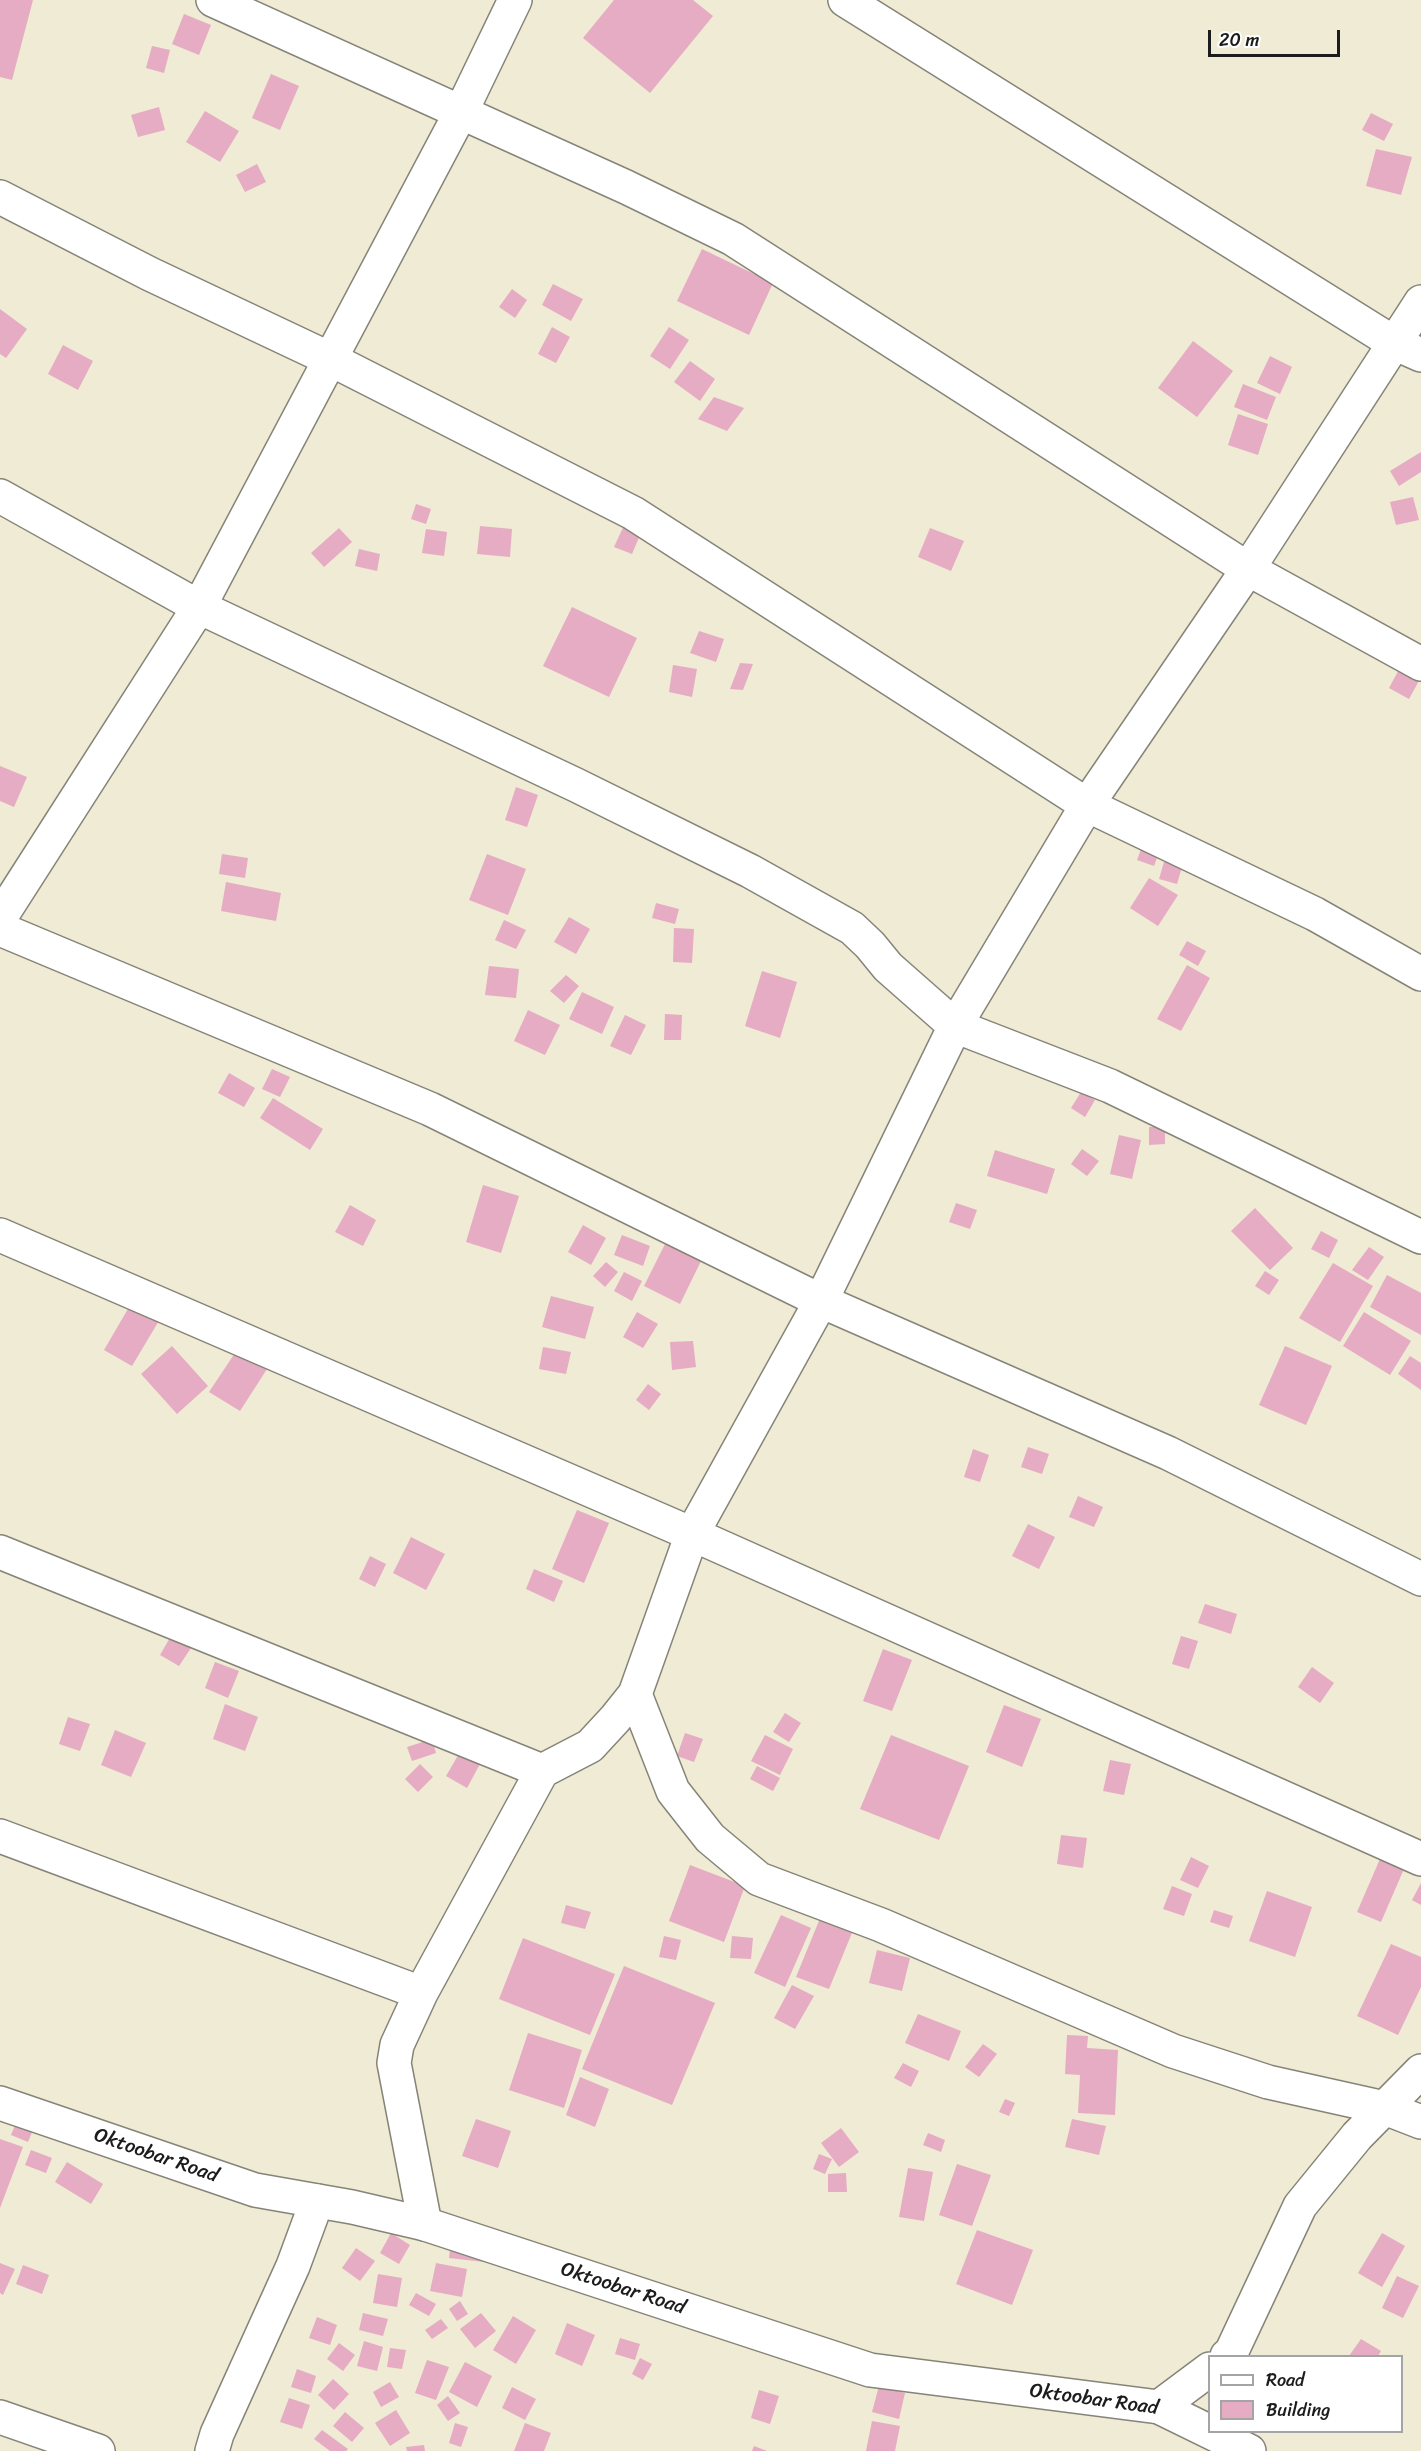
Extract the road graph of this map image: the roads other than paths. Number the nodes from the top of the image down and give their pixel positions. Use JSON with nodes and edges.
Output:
{"nodes":[{"id":1,"x":213,"y":0,"type":"edge"},
{"id":2,"x":514,"y":0,"type":"edge"},
{"id":3,"x":845,"y":0,"type":"edge"},
{"id":4,"x":460,"y":114,"type":"junction"},
{"id":5,"x":0,"y":197,"type":"edge"},
{"id":6,"x":1421,"y":302,"type":"edge"},
{"id":7,"x":1408,"y":349,"type":"edge"},
{"id":8,"x":330,"y":359,"type":"junction"},
{"id":9,"x":0,"y":496,"type":"edge"},
{"id":10,"x":1248,"y":569,"type":"junction"},
{"id":11,"x":199,"y":607,"type":"junction"},
{"id":12,"x":1421,"y":664,"type":"edge"},
{"id":13,"x":1088,"y":805,"type":"junction"},
{"id":14,"x":0,"y":918,"type":"edge"},
{"id":15,"x":0,"y":929,"type":"edge"},
{"id":16,"x":1421,"y":974,"type":"edge"},
{"id":17,"x":955,"y":1026,"type":"junction"},
{"id":18,"x":0,"y":1235,"type":"edge"},
{"id":19,"x":1421,"y":1237,"type":"edge"},
{"id":20,"x":821,"y":1301,"type":"junction"},
{"id":21,"x":692,"y":1534,"type":"junction"},
{"id":22,"x":0,"y":1552,"type":"edge"},
{"id":23,"x":1421,"y":1579,"type":"edge"},
{"id":24,"x":635,"y":1694,"type":"junction"},
{"id":25,"x":542,"y":1771,"type":"junction"},
{"id":26,"x":0,"y":1836,"type":"edge"},
{"id":27,"x":1421,"y":1860,"type":"edge"},
{"id":28,"x":422,"y":1993,"type":"junction"},
{"id":29,"x":1421,"y":2071,"type":"edge"},
{"id":30,"x":0,"y":2103,"type":"edge"},
{"id":31,"x":1385,"y":2108,"type":"junction"},
{"id":32,"x":1421,"y":2122,"type":"edge"},
{"id":33,"x":317,"y":2201,"type":"junction"},
{"id":34,"x":425,"y":2224,"type":"junction"},
{"id":35,"x":1228,"y":2355,"type":"edge"},
{"id":36,"x":1208,"y":2370,"type":"edge"},
{"id":37,"x":1159,"y":2407,"type":"junction"},
{"id":38,"x":0,"y":2417,"type":"edge"},
{"id":39,"x":1208,"y":2431,"type":"edge"},
{"id":40,"x":1212,"y":2433,"type":"edge"},
{"id":41,"x":98,"y":2451,"type":"edge"},
{"id":42,"x":212,"y":2451,"type":"edge"},
{"id":43,"x":1249,"y":2451,"type":"edge"}],
"edges":[{"from":1,"to":4,"type":"street"},
{"from":2,"to":4,"type":"street"},
{"from":3,"to":7,"type":"street"},
{"from":4,"to":8,"type":"street"},
{"from":4,"to":10,"type":"street"},
{"from":5,"to":8,"type":"street"},
{"from":6,"to":7,"type":"street"},
{"from":7,"to":10,"type":"street"},
{"from":8,"to":11,"type":"street"},
{"from":8,"to":13,"type":"street"},
{"from":9,"to":11,"type":"street"},
{"from":10,"to":12,"type":"street"},
{"from":10,"to":13,"type":"street"},
{"from":11,"to":14,"type":"street"},
{"from":11,"to":17,"type":"street"},
{"from":13,"to":16,"type":"street"},
{"from":13,"to":17,"type":"street"},
{"from":15,"to":20,"type":"street"},
{"from":17,"to":19,"type":"street"},
{"from":17,"to":20,"type":"street"},
{"from":18,"to":21,"type":"street"},
{"from":20,"to":21,"type":"street"},
{"from":20,"to":23,"type":"street"},
{"from":21,"to":24,"type":"street"},
{"from":21,"to":27,"type":"street"},
{"from":22,"to":25,"type":"street"},
{"from":24,"to":25,"type":"street"},
{"from":24,"to":31,"type":"street"},
{"from":25,"to":28,"type":"street"},
{"from":26,"to":28,"type":"street"},
{"from":28,"to":34,"type":"street"},
{"from":29,"to":31,"type":"street"},
{"from":30,"to":33,"type":"street","name":"Oktoobar Road"},
{"from":31,"to":32,"type":"street"},
{"from":31,"to":35,"type":"street"},
{"from":33,"to":34,"type":"street","name":"Oktoobar Road"},
{"from":33,"to":42,"type":"street"},
{"from":34,"to":37,"type":"street","name":"Oktoobar Road"},
{"from":36,"to":37,"type":"street"},
{"from":37,"to":39,"type":"street","name":"Oktoobar Road"},
{"from":38,"to":41,"type":"street"},
{"from":40,"to":43,"type":"street","name":"Oktoobar Road"}]}
